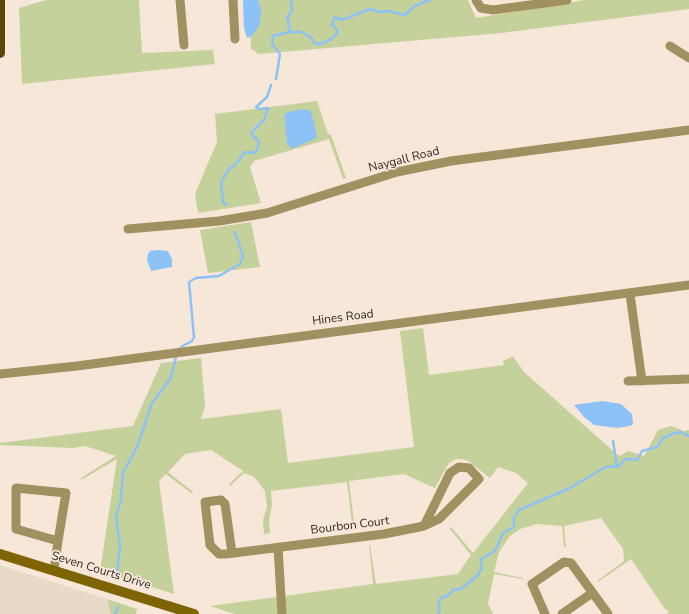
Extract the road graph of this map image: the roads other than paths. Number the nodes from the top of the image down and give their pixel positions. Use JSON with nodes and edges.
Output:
{"nodes":[{"id":1,"x":0,"y":0,"type":"edge"},
{"id":2,"x":180,"y":0,"type":"edge"},
{"id":3,"x":233,"y":0,"type":"edge"},
{"id":4,"x":476,"y":0,"type":"edge"},
{"id":5,"x":568,"y":0,"type":"edge"},
{"id":6,"x":235,"y":39,"type":"dead end"},
{"id":7,"x":184,"y":45,"type":"dead end"},
{"id":8,"x":670,"y":46,"type":"dead end"},
{"id":9,"x":0,"y":53,"type":"edge"},
{"id":10,"x":689,"y":58,"type":"edge"},
{"id":11,"x":689,"y":130,"type":"edge"},
{"id":12,"x":128,"y":229,"type":"dead end"},
{"id":13,"x":689,"y":285,"type":"edge"},
{"id":14,"x":630,"y":294,"type":"junction"},
{"id":15,"x":0,"y":374,"type":"edge"},
{"id":16,"x":689,"y":379,"type":"edge"},
{"id":17,"x":628,"y":381,"type":"dead end"},
{"id":18,"x":642,"y":381,"type":"junction"},
{"id":19,"x":424,"y":526,"type":"junction"},
{"id":20,"x":58,"y":541,"type":"junction"},
{"id":21,"x":278,"y":547,"type":"junction"},
{"id":22,"x":232,"y":553,"type":"junction"},
{"id":23,"x":0,"y":554,"type":"edge"},
{"id":24,"x":54,"y":570,"type":"junction"},
{"id":25,"x":592,"y":593,"type":"junction"},
{"id":26,"x":191,"y":614,"type":"edge"},
{"id":27,"x":282,"y":614,"type":"edge"},
{"id":28,"x":545,"y":614,"type":"edge"},
{"id":29,"x":562,"y":614,"type":"edge"},
{"id":30,"x":608,"y":614,"type":"edge"}],
"edges":[{"from":1,"to":9,"type":"main road"},
{"from":2,"to":7,"type":"street"},
{"from":3,"to":6,"type":"street"},
{"from":4,"to":5,"type":"street"},
{"from":8,"to":10,"type":"street"},
{"from":11,"to":12,"type":"street","name":"Naygall Road"},
{"from":13,"to":14,"type":"street","name":"Hines Road"},
{"from":14,"to":15,"type":"street","name":"Hines Road"},
{"from":14,"to":18,"type":"street"},
{"from":16,"to":18,"type":"street"},
{"from":17,"to":18,"type":"street"},
{"from":19,"to":19,"type":"street","name":"Bourbon Court"},
{"from":19,"to":21,"type":"street","name":"Bourbon Court"},
{"from":20,"to":20,"type":"street"},
{"from":20,"to":24,"type":"street"},
{"from":21,"to":22,"type":"street","name":"Bourbon Court"},
{"from":21,"to":27,"type":"street"},
{"from":22,"to":22,"type":"street","name":"Bourbon Court"},
{"from":23,"to":24,"type":"street","name":"Seven Courts Drive"},
{"from":24,"to":26,"type":"street","name":"Seven Courts Drive"},
{"from":25,"to":28,"type":"street"},
{"from":25,"to":29,"type":"street"},
{"from":25,"to":30,"type":"street"}]}
